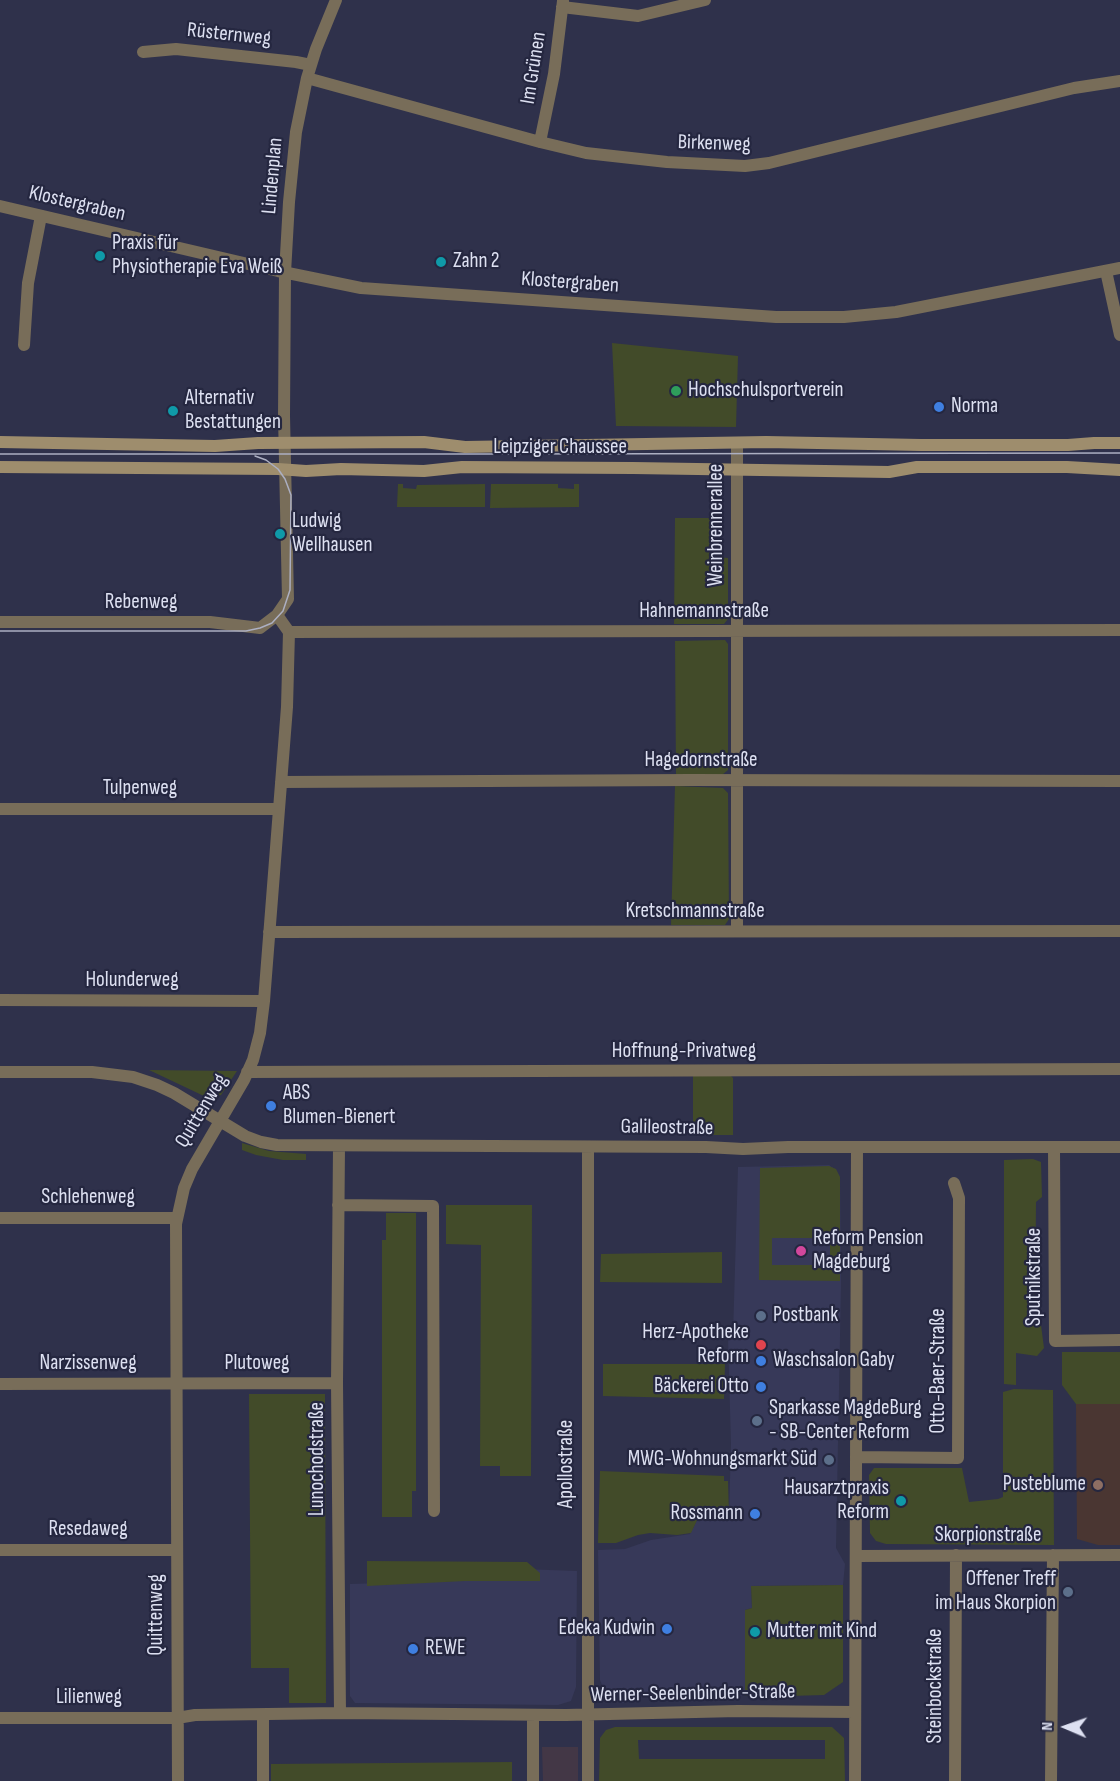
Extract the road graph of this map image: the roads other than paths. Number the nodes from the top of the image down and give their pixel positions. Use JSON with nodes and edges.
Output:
{"nodes":[{"id":1,"x":336,"y":0,"type":"edge"},
{"id":2,"x":705,"y":0,"type":"edge"},
{"id":3,"x":562,"y":4,"type":"edge"},
{"id":4,"x":143,"y":52,"type":"dead end"},
{"id":5,"x":310,"y":65,"type":"junction"},
{"id":6,"x":307,"y":78,"type":"junction"},
{"id":7,"x":1120,"y":81,"type":"edge"},
{"id":8,"x":540,"y":142,"type":"junction"},
{"id":9,"x":0,"y":206,"type":"edge"},
{"id":10,"x":41,"y":216,"type":"junction"},
{"id":11,"x":1120,"y":268,"type":"edge"},
{"id":12,"x":1106,"y":271,"type":"junction"},
{"id":13,"x":285,"y":273,"type":"junction"},
{"id":14,"x":1120,"y":335,"type":"edge"},
{"id":15,"x":24,"y":345,"type":"dead end"},
{"id":16,"x":0,"y":442,"type":"edge"},
{"id":17,"x":284,"y":443,"type":"junction"},
{"id":18,"x":1120,"y":443,"type":"edge"},
{"id":19,"x":736,"y":444,"type":"junction"},
{"id":20,"x":0,"y":467,"type":"edge"},
{"id":21,"x":285,"y":470,"type":"junction"},
{"id":22,"x":737,"y":470,"type":"junction"},
{"id":23,"x":1120,"y":470,"type":"edge"},
{"id":24,"x":277,"y":615,"type":"junction"},
{"id":25,"x":0,"y":622,"type":"edge"},
{"id":26,"x":1120,"y":630,"type":"edge"},
{"id":27,"x":736,"y":631,"type":"junction"},
{"id":28,"x":289,"y":632,"type":"junction"},
{"id":29,"x":737,"y":780,"type":"junction"},
{"id":30,"x":1120,"y":781,"type":"edge"},
{"id":31,"x":281,"y":782,"type":"junction"},
{"id":32,"x":0,"y":809,"type":"edge"},
{"id":33,"x":279,"y":809,"type":"junction"},
{"id":34,"x":737,"y":931,"type":"junction"},
{"id":35,"x":1120,"y":931,"type":"edge"},
{"id":36,"x":269,"y":932,"type":"junction"},
{"id":37,"x":0,"y":1000,"type":"edge"},
{"id":38,"x":264,"y":1000,"type":"junction"},
{"id":39,"x":1120,"y":1069,"type":"edge"},
{"id":40,"x":0,"y":1072,"type":"edge"},
{"id":41,"x":248,"y":1072,"type":"junction"},
{"id":42,"x":219,"y":1120,"type":"junction"},
{"id":43,"x":339,"y":1146,"type":"junction"},
{"id":44,"x":588,"y":1147,"type":"junction"},
{"id":45,"x":857,"y":1147,"type":"junction"},
{"id":46,"x":1054,"y":1147,"type":"junction"},
{"id":47,"x":1120,"y":1147,"type":"edge"},
{"id":48,"x":954,"y":1183,"type":"dead end"},
{"id":49,"x":338,"y":1205,"type":"junction"},
{"id":50,"x":0,"y":1218,"type":"edge"},
{"id":51,"x":177,"y":1218,"type":"junction"},
{"id":52,"x":1120,"y":1340,"type":"edge"},
{"id":53,"x":176,"y":1383,"type":"junction"},
{"id":54,"x":337,"y":1383,"type":"junction"},
{"id":55,"x":0,"y":1384,"type":"edge"},
{"id":56,"x":856,"y":1457,"type":"junction"},
{"id":57,"x":434,"y":1511,"type":"dead end"},
{"id":58,"x":0,"y":1550,"type":"edge"},
{"id":59,"x":177,"y":1550,"type":"junction"},
{"id":60,"x":956,"y":1555,"type":"junction"},
{"id":61,"x":1053,"y":1555,"type":"junction"},
{"id":62,"x":1120,"y":1555,"type":"edge"},
{"id":63,"x":856,"y":1556,"type":"junction"},
{"id":64,"x":855,"y":1712,"type":"junction"},
{"id":65,"x":340,"y":1713,"type":"junction"},
{"id":66,"x":263,"y":1715,"type":"junction"},
{"id":67,"x":532,"y":1715,"type":"junction"},
{"id":68,"x":587,"y":1715,"type":"junction"},
{"id":69,"x":0,"y":1718,"type":"edge"},
{"id":70,"x":177,"y":1718,"type":"junction"},
{"id":71,"x":178,"y":1781,"type":"edge"},
{"id":72,"x":263,"y":1781,"type":"edge"},
{"id":73,"x":533,"y":1781,"type":"edge"},
{"id":74,"x":588,"y":1781,"type":"edge"},
{"id":75,"x":855,"y":1781,"type":"edge"},
{"id":76,"x":955,"y":1781,"type":"edge"},
{"id":77,"x":1051,"y":1781,"type":"edge"}],
"edges":[{"from":1,"to":5,"type":"street","name":"Lindenplan"},
{"from":2,"to":3,"type":"street"},
{"from":3,"to":8,"type":"street","name":"Im Grünen"},
{"from":4,"to":5,"type":"street","name":"Rüsternweg"},
{"from":5,"to":6,"type":"street","name":"Lindenplan"},
{"from":6,"to":8,"type":"street","name":"Birkenweg"},
{"from":6,"to":13,"type":"street","name":"Lindenplan"},
{"from":7,"to":8,"type":"street","name":"Birkenweg"},
{"from":9,"to":10,"type":"street","name":"Klostergraben"},
{"from":10,"to":13,"type":"street","name":"Klostergraben"},
{"from":10,"to":15,"type":"street"},
{"from":11,"to":12,"type":"street","name":"Klostergraben"},
{"from":12,"to":13,"type":"street","name":"Klostergraben"},
{"from":12,"to":14,"type":"street"},
{"from":13,"to":17,"type":"street","name":"Lindenplan"},
{"from":16,"to":17,"type":"main road","name":"Leipziger Chaussee"},
{"from":17,"to":19,"type":"main road","name":"Leipziger Chaussee"},
{"from":17,"to":21,"type":"street","name":"Lindenplan"},
{"from":18,"to":19,"type":"main road","name":"Leipziger Chaussee"},
{"from":19,"to":22,"type":"street","name":"Weinbrennerallee"},
{"from":20,"to":21,"type":"main road","name":"Leipziger Chaussee"},
{"from":21,"to":22,"type":"main road","name":"Leipziger Chaussee"},
{"from":21,"to":24,"type":"street"},
{"from":22,"to":23,"type":"main road","name":"Leipziger Chaussee"},
{"from":22,"to":27,"type":"street","name":"Weinbrennerallee"},
{"from":24,"to":25,"type":"street","name":"Rebenweg"},
{"from":24,"to":28,"type":"street"},
{"from":26,"to":27,"type":"street","name":"Hahnemannstraße"},
{"from":27,"to":28,"type":"street","name":"Hahnemannstraße"},
{"from":27,"to":29,"type":"street","name":"Weinbrennerallee"},
{"from":28,"to":31,"type":"street","name":"Quittenweg"},
{"from":29,"to":30,"type":"street","name":"Hagedornstraße"},
{"from":29,"to":31,"type":"street","name":"Hagedornstraße"},
{"from":29,"to":34,"type":"street","name":"Weinbrennerallee"},
{"from":31,"to":33,"type":"street","name":"Quittenweg"},
{"from":32,"to":33,"type":"street","name":"Tulpenweg"},
{"from":33,"to":36,"type":"street","name":"Quittenweg"},
{"from":34,"to":35,"type":"street","name":"Kretschmannstraße"},
{"from":34,"to":36,"type":"street","name":"Kretschmannstraße"},
{"from":36,"to":38,"type":"street","name":"Quittenweg"},
{"from":37,"to":38,"type":"street","name":"Holunderweg"},
{"from":38,"to":41,"type":"street","name":"Quittenweg"},
{"from":39,"to":41,"type":"street","name":"Hoffnung-Privatweg"},
{"from":40,"to":42,"type":"street"},
{"from":41,"to":42,"type":"street","name":"Quittenweg"},
{"from":42,"to":43,"type":"street","name":"Galileostraße"},
{"from":42,"to":51,"type":"street","name":"Quittenweg"},
{"from":43,"to":44,"type":"street","name":"Galileostraße"},
{"from":43,"to":49,"type":"street","name":"Lunochodstraße"},
{"from":44,"to":45,"type":"street","name":"Galileostraße"},
{"from":44,"to":68,"type":"street","name":"Apollostraße"},
{"from":45,"to":46,"type":"street","name":"Galileostraße"},
{"from":45,"to":56,"type":"street"},
{"from":46,"to":47,"type":"street","name":"Galileostraße"},
{"from":46,"to":52,"type":"street","name":"Sputnikstraße"},
{"from":48,"to":56,"type":"street","name":"Otto-Baer-Straße"},
{"from":49,"to":54,"type":"street","name":"Lunochodstraße"},
{"from":49,"to":57,"type":"street"},
{"from":50,"to":51,"type":"street","name":"Schlehenweg"},
{"from":51,"to":53,"type":"street","name":"Quittenweg"},
{"from":53,"to":54,"type":"street","name":"Plutoweg"},
{"from":53,"to":55,"type":"street","name":"Narzissenweg"},
{"from":53,"to":59,"type":"street","name":"Quittenweg"},
{"from":54,"to":65,"type":"street","name":"Lunochodstraße"},
{"from":56,"to":63,"type":"street"},
{"from":58,"to":59,"type":"street","name":"Resedaweg"},
{"from":59,"to":70,"type":"street","name":"Quittenweg"},
{"from":60,"to":61,"type":"street","name":"Skorpionstraße"},
{"from":60,"to":63,"type":"street","name":"Skorpionstraße"},
{"from":60,"to":76,"type":"street","name":"Steinbockstraße"},
{"from":61,"to":62,"type":"street","name":"Skorpionstraße"},
{"from":61,"to":77,"type":"street"},
{"from":63,"to":64,"type":"street"},
{"from":64,"to":68,"type":"street","name":"Werner-Seelenbinder-Straße"},
{"from":64,"to":75,"type":"street"},
{"from":65,"to":66,"type":"street","name":"Werner-Seelenbinder-Straße"},
{"from":65,"to":67,"type":"street","name":"Werner-Seelenbinder-Straße"},
{"from":66,"to":70,"type":"street","name":"Werner-Seelenbinder-Straße"},
{"from":66,"to":72,"type":"street"},
{"from":67,"to":68,"type":"street","name":"Werner-Seelenbinder-Straße"},
{"from":67,"to":73,"type":"street"},
{"from":68,"to":74,"type":"street","name":"Apollostraße"},
{"from":69,"to":70,"type":"street","name":"Lilienweg"},
{"from":70,"to":71,"type":"street","name":"Quittenweg"}]}
